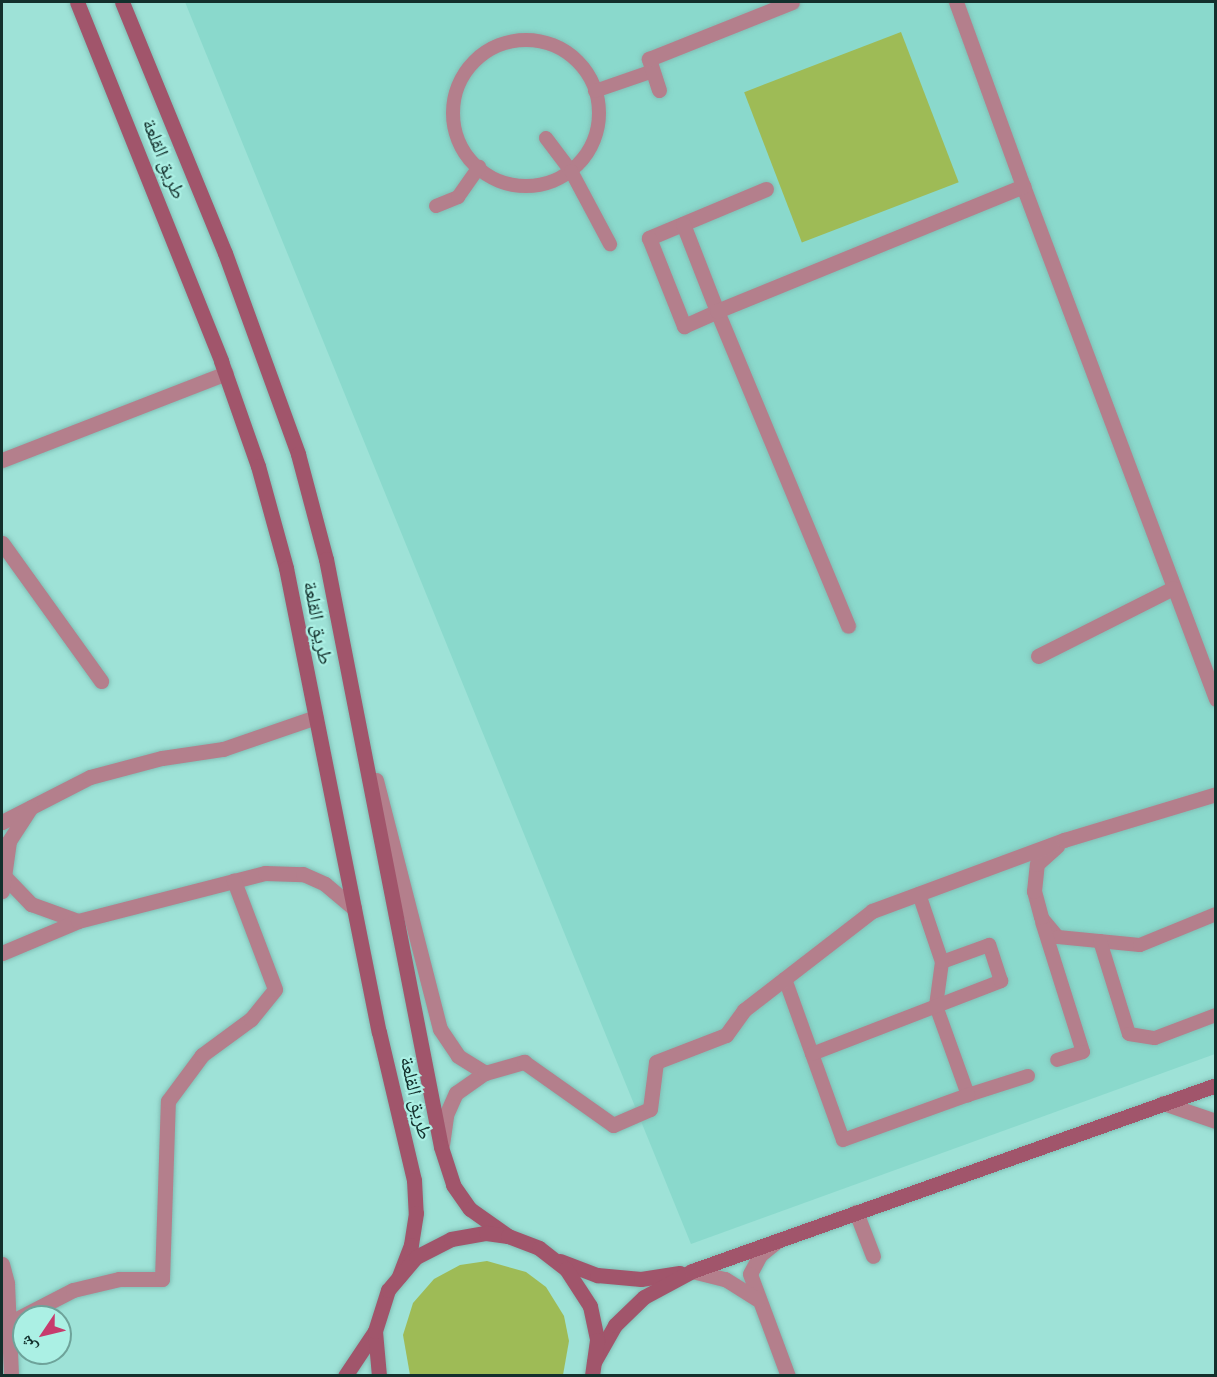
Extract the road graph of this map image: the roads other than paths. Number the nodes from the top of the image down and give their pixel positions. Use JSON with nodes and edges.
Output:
{"nodes":[{"id":1,"x":77,"y":2,"type":"edge"},
{"id":2,"x":122,"y":2,"type":"edge"},
{"id":3,"x":792,"y":2,"type":"edge"},
{"id":4,"x":956,"y":2,"type":"edge"},
{"id":5,"x":653,"y":71,"type":"junction"},
{"id":6,"x":659,"y":90,"type":"dead end"},
{"id":7,"x":595,"y":91,"type":"junction"},
{"id":8,"x":546,"y":138,"type":"dead end"},
{"id":9,"x":479,"y":167,"type":"junction"},
{"id":10,"x":571,"y":171,"type":"junction"},
{"id":11,"x":1023,"y":186,"type":"junction"},
{"id":12,"x":766,"y":189,"type":"dead end"},
{"id":13,"x":436,"y":206,"type":"dead end"},
{"id":14,"x":682,"y":224,"type":"junction"},
{"id":15,"x":610,"y":243,"type":"dead end"},
{"id":16,"x":717,"y":311,"type":"junction"},
{"id":17,"x":226,"y":374,"type":"junction"},
{"id":18,"x":2,"y":460,"type":"edge"},
{"id":19,"x":2,"y":543,"type":"edge"},
{"id":20,"x":1173,"y":588,"type":"junction"},
{"id":21,"x":848,"y":626,"type":"dead end"},
{"id":22,"x":1038,"y":656,"type":"dead end"},
{"id":23,"x":101,"y":681,"type":"dead end"},
{"id":24,"x":353,"y":691,"type":"junction"},
{"id":25,"x":1215,"y":699,"type":"edge"},
{"id":26,"x":316,"y":717,"type":"junction"},
{"id":27,"x":1215,"y":794,"type":"edge"},
{"id":28,"x":32,"y":805,"type":"junction"},
{"id":29,"x":2,"y":822,"type":"edge"},
{"id":30,"x":1064,"y":840,"type":"junction"},
{"id":31,"x":3,"y":881,"type":"edge"},
{"id":32,"x":234,"y":881,"type":"junction"},
{"id":33,"x":919,"y":894,"type":"junction"},
{"id":34,"x":354,"y":908,"type":"junction"},
{"id":35,"x":1215,"y":914,"type":"edge"},
{"id":36,"x":1041,"y":917,"type":"junction"},
{"id":37,"x":78,"y":921,"type":"junction"},
{"id":38,"x":1100,"y":941,"type":"junction"},
{"id":39,"x":2,"y":953,"type":"edge"},
{"id":40,"x":942,"y":962,"type":"junction"},
{"id":41,"x":785,"y":979,"type":"junction"},
{"id":42,"x":936,"y":1006,"type":"junction"},
{"id":43,"x":1215,"y":1015,"type":"edge"},
{"id":44,"x":812,"y":1053,"type":"junction"},
{"id":45,"x":1057,"y":1060,"type":"dead end"},
{"id":46,"x":485,"y":1073,"type":"junction"},
{"id":47,"x":1028,"y":1076,"type":"dead end"},
{"id":48,"x":1215,"y":1085,"type":"edge"},
{"id":49,"x":968,"y":1095,"type":"junction"},
{"id":50,"x":1163,"y":1103,"type":"junction"},
{"id":51,"x":1215,"y":1121,"type":"edge"},
{"id":52,"x":441,"y":1147,"type":"junction"},
{"id":53,"x":856,"y":1212,"type":"junction"},
{"id":54,"x":508,"y":1236,"type":"junction"},
{"id":55,"x":777,"y":1240,"type":"junction"},
{"id":56,"x":873,"y":1256,"type":"dead end"},
{"id":57,"x":555,"y":1260,"type":"junction"},
{"id":58,"x":2,"y":1264,"type":"edge"},
{"id":59,"x":692,"y":1271,"type":"junction"},
{"id":60,"x":399,"y":1277,"type":"junction"},
{"id":61,"x":757,"y":1299,"type":"junction"},
{"id":62,"x":9,"y":1323,"type":"junction"},
{"id":63,"x":375,"y":1331,"type":"junction"},
{"id":64,"x":593,"y":1369,"type":"edge"},
{"id":65,"x":11,"y":1376,"type":"edge"},
{"id":66,"x":345,"y":1376,"type":"edge"},
{"id":67,"x":379,"y":1376,"type":"edge"},
{"id":68,"x":788,"y":1376,"type":"edge"}],
"edges":[{"from":1,"to":17,"type":"main road","name":"طريق القلعة"},
{"from":2,"to":24,"type":"main road","name":"طريق القلعة"},
{"from":3,"to":5,"type":"street"},
{"from":4,"to":11,"type":"street"},
{"from":5,"to":6,"type":"street"},
{"from":5,"to":7,"type":"lane"},
{"from":7,"to":9,"type":"lane"},
{"from":7,"to":10,"type":"lane"},
{"from":8,"to":10,"type":"lane"},
{"from":9,"to":10,"type":"lane"},
{"from":9,"to":13,"type":"lane"},
{"from":10,"to":15,"type":"lane"},
{"from":11,"to":16,"type":"street"},
{"from":11,"to":20,"type":"street"},
{"from":12,"to":14,"type":"street"},
{"from":14,"to":16,"type":"street"},
{"from":14,"to":16,"type":"street"},
{"from":16,"to":21,"type":"street"},
{"from":17,"to":18,"type":"street"},
{"from":17,"to":26,"type":"main road","name":"طريق القلعة"},
{"from":19,"to":23,"type":"street"},
{"from":20,"to":22,"type":"street"},
{"from":20,"to":25,"type":"street"},
{"from":24,"to":46,"type":"street"},
{"from":24,"to":52,"type":"main road","name":"طريق القلعة"},
{"from":26,"to":28,"type":"street"},
{"from":26,"to":34,"type":"main road","name":"طريق القلعة"},
{"from":27,"to":30,"type":"street"},
{"from":28,"to":29,"type":"street"},
{"from":28,"to":31,"type":"street"},
{"from":30,"to":33,"type":"street"},
{"from":30,"to":36,"type":"street"},
{"from":31,"to":37,"type":"street"},
{"from":32,"to":34,"type":"street"},
{"from":32,"to":37,"type":"street"},
{"from":32,"to":62,"type":"street"},
{"from":33,"to":40,"type":"lane"},
{"from":33,"to":41,"type":"street"},
{"from":34,"to":60,"type":"main road","name":"طريق القلعة"},
{"from":35,"to":38,"type":"lane"},
{"from":36,"to":38,"type":"lane"},
{"from":36,"to":45,"type":"lane"},
{"from":37,"to":39,"type":"street"},
{"from":38,"to":43,"type":"lane"},
{"from":40,"to":42,"type":"lane"},
{"from":40,"to":42,"type":"lane"},
{"from":41,"to":44,"type":"lane"},
{"from":41,"to":46,"type":"street"},
{"from":42,"to":44,"type":"lane"},
{"from":42,"to":49,"type":"lane"},
{"from":44,"to":49,"type":"lane"},
{"from":46,"to":52,"type":"street"},
{"from":47,"to":49,"type":"lane"},
{"from":48,"to":50,"type":"main road"},
{"from":50,"to":51,"type":"street"},
{"from":50,"to":53,"type":"main road"},
{"from":52,"to":54,"type":"main road","name":"طريق القلعة"},
{"from":53,"to":55,"type":"main road"},
{"from":53,"to":56,"type":"street"},
{"from":54,"to":57,"type":"main road"},
{"from":54,"to":60,"type":"main road"},
{"from":55,"to":59,"type":"main road"},
{"from":55,"to":61,"type":"street"},
{"from":57,"to":59,"type":"main road"},
{"from":57,"to":64,"type":"main road"},
{"from":58,"to":62,"type":"street"},
{"from":59,"to":61,"type":"street"},
{"from":59,"to":64,"type":"main road"},
{"from":60,"to":63,"type":"main road"},
{"from":61,"to":68,"type":"street"},
{"from":62,"to":65,"type":"street"},
{"from":63,"to":66,"type":"main road"},
{"from":63,"to":67,"type":"main road"}]}
